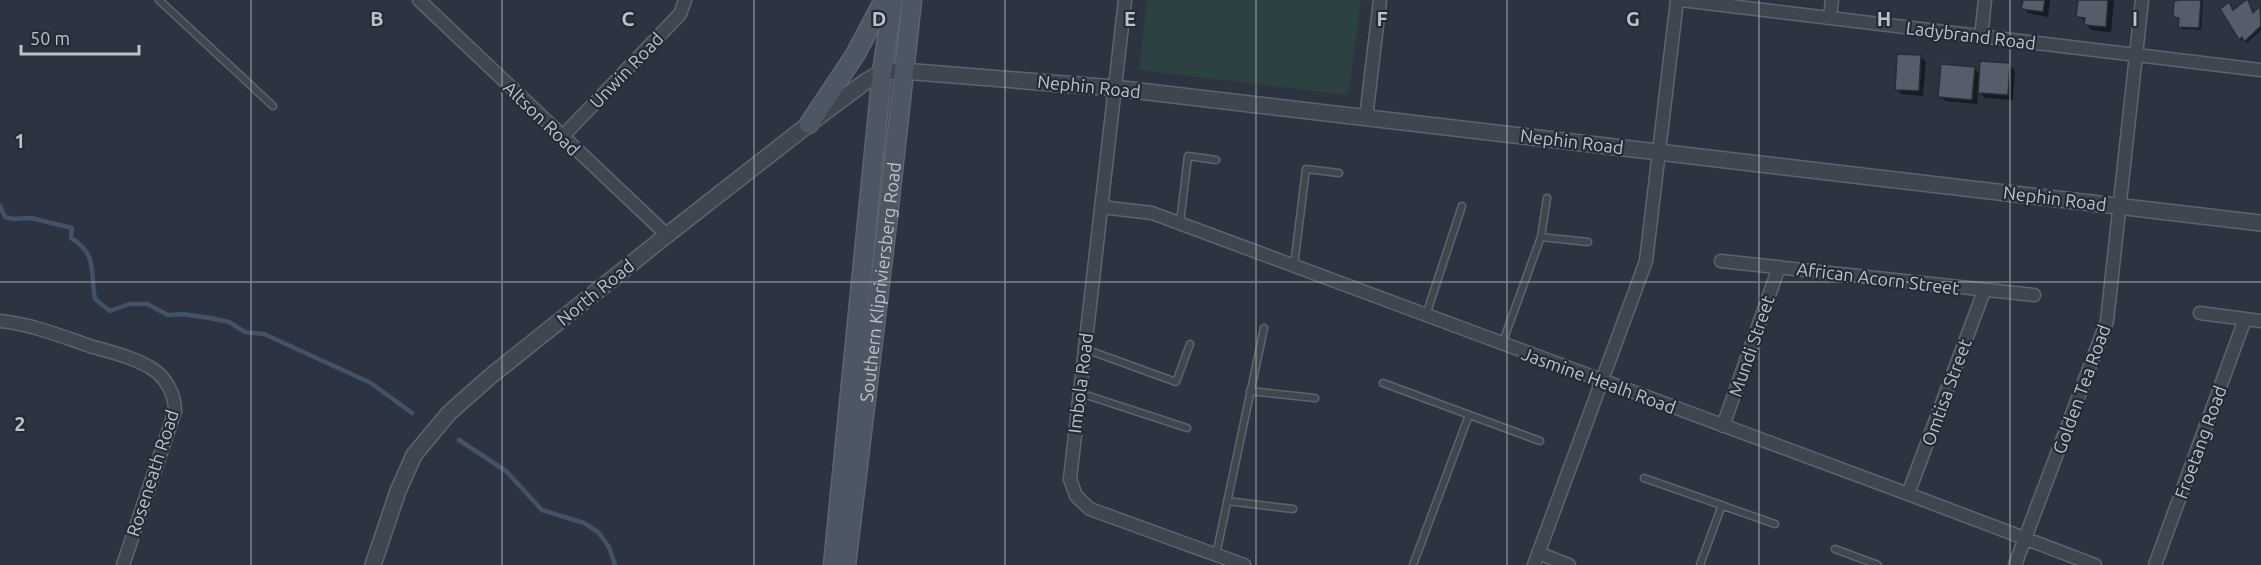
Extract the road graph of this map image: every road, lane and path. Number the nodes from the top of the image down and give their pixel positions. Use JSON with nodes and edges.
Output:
{"nodes":[{"id":1,"x":159,"y":0,"type":"edge"},
{"id":2,"x":419,"y":0,"type":"edge"},
{"id":3,"x":685,"y":0,"type":"edge"},
{"id":4,"x":884,"y":0,"type":"edge"},
{"id":5,"x":892,"y":0,"type":"edge"},
{"id":6,"x":912,"y":0,"type":"edge"},
{"id":7,"x":1125,"y":0,"type":"edge"},
{"id":8,"x":1380,"y":0,"type":"edge"},
{"id":9,"x":1679,"y":0,"type":"edge"},
{"id":10,"x":1832,"y":0,"type":"edge"},
{"id":11,"x":1985,"y":0,"type":"edge"},
{"id":12,"x":2142,"y":0,"type":"edge"},
{"id":13,"x":1830,"y":17,"type":"junction"},
{"id":14,"x":1981,"y":37,"type":"junction"},
{"id":15,"x":2136,"y":54,"type":"junction"},
{"id":16,"x":903,"y":70,"type":"junction"},
{"id":17,"x":2261,"y":70,"type":"edge"},
{"id":18,"x":882,"y":72,"type":"junction"},
{"id":19,"x":1114,"y":88,"type":"junction"},
{"id":20,"x":273,"y":106,"type":"dead end"},
{"id":21,"x":1366,"y":118,"type":"junction"},
{"id":22,"x":809,"y":124,"type":"junction"},
{"id":23,"x":562,"y":137,"type":"junction"},
{"id":24,"x":1658,"y":152,"type":"junction"},
{"id":25,"x":1216,"y":160,"type":"dead end"},
{"id":26,"x":1339,"y":173,"type":"dead end"},
{"id":27,"x":1547,"y":198,"type":"dead end"},
{"id":28,"x":1462,"y":206,"type":"dead end"},
{"id":29,"x":2120,"y":206,"type":"junction"},
{"id":30,"x":1101,"y":207,"type":"junction"},
{"id":31,"x":2261,"y":223,"type":"edge"},
{"id":32,"x":1180,"y":224,"type":"junction"},
{"id":33,"x":667,"y":235,"type":"junction"},
{"id":34,"x":1541,"y":237,"type":"junction"},
{"id":35,"x":1588,"y":242,"type":"dead end"},
{"id":36,"x":1721,"y":261,"type":"dead end"},
{"id":37,"x":1294,"y":266,"type":"junction"},
{"id":38,"x":1779,"y":267,"type":"junction"},
{"id":39,"x":1984,"y":291,"type":"junction"},
{"id":40,"x":2034,"y":295,"type":"dead end"},
{"id":41,"x":2200,"y":313,"type":"dead end"},
{"id":42,"x":1426,"y":315,"type":"junction"},
{"id":43,"x":2245,"y":319,"type":"junction"},
{"id":44,"x":0,"y":321,"type":"edge"},
{"id":45,"x":2261,"y":321,"type":"edge"},
{"id":46,"x":1264,"y":328,"type":"dead end"},
{"id":47,"x":855,"y":331,"type":"junction"},
{"id":48,"x":873,"y":333,"type":"junction"},
{"id":49,"x":1190,"y":344,"type":"dead end"},
{"id":50,"x":1502,"y":344,"type":"junction"},
{"id":51,"x":1084,"y":348,"type":"junction"},
{"id":52,"x":1601,"y":381,"type":"junction"},
{"id":53,"x":1383,"y":383,"type":"dead end"},
{"id":54,"x":1251,"y":391,"type":"junction"},
{"id":55,"x":1079,"y":393,"type":"junction"},
{"id":56,"x":1315,"y":398,"type":"dead end"},
{"id":57,"x":1469,"y":415,"type":"junction"},
{"id":58,"x":1723,"y":426,"type":"junction"},
{"id":59,"x":1187,"y":428,"type":"dead end"},
{"id":60,"x":1540,"y":441,"type":"dead end"},
{"id":61,"x":1644,"y":478,"type":"dead end"},
{"id":62,"x":1908,"y":494,"type":"junction"},
{"id":63,"x":1227,"y":501,"type":"junction"},
{"id":64,"x":1722,"y":505,"type":"junction"},
{"id":65,"x":1293,"y":509,"type":"dead end"},
{"id":66,"x":1775,"y":524,"type":"dead end"},
{"id":67,"x":2025,"y":539,"type":"junction"},
{"id":68,"x":1834,"y":549,"type":"dead end"},
{"id":69,"x":1216,"y":555,"type":"junction"},
{"id":70,"x":1536,"y":559,"type":"edge"},
{"id":71,"x":123,"y":565,"type":"edge"},
{"id":72,"x":373,"y":565,"type":"edge"},
{"id":73,"x":833,"y":565,"type":"edge"},
{"id":74,"x":846,"y":565,"type":"edge"},
{"id":75,"x":1244,"y":565,"type":"edge"},
{"id":76,"x":1413,"y":565,"type":"edge"},
{"id":77,"x":1569,"y":565,"type":"edge"},
{"id":78,"x":1700,"y":565,"type":"edge"},
{"id":79,"x":1878,"y":565,"type":"edge"},
{"id":80,"x":2015,"y":565,"type":"edge"},
{"id":81,"x":2095,"y":565,"type":"edge"},
{"id":82,"x":2155,"y":565,"type":"edge"}],
"edges":[{"from":1,"to":20,"type":"lane"},
{"from":2,"to":23,"type":"street","name":"Altson Road"},
{"from":3,"to":23,"type":"street","name":"Unwin Road"},
{"from":4,"to":22,"type":"main road"},
{"from":5,"to":18,"type":"main road","name":"Southern Klipriviersberg Road"},
{"from":6,"to":16,"type":"main road","name":"Southern Klipriviersberg Road"},
{"from":7,"to":19,"type":"street","name":"Imbola Road"},
{"from":8,"to":21,"type":"street"},
{"from":9,"to":13,"type":"street","name":"Ladybrand Road"},
{"from":9,"to":24,"type":"street"},
{"from":10,"to":13,"type":"street"},
{"from":11,"to":14,"type":"street"},
{"from":12,"to":15,"type":"street","name":"Golden Tea Road"},
{"from":13,"to":14,"type":"street","name":"Ladybrand Road"},
{"from":14,"to":15,"type":"street","name":"Ladybrand Road"},
{"from":15,"to":17,"type":"street","name":"Ladybrand Road"},
{"from":15,"to":29,"type":"street","name":"Golden Tea Road"},
{"from":16,"to":18,"type":"street","name":"Nephin Road"},
{"from":16,"to":19,"type":"street","name":"Nephin Road"},
{"from":16,"to":48,"type":"main road","name":"Southern Klipriviersberg Road"},
{"from":18,"to":22,"type":"street","name":"North Road"},
{"from":18,"to":47,"type":"main road","name":"Southern Klipriviersberg Road"},
{"from":19,"to":21,"type":"street","name":"Nephin Road"},
{"from":19,"to":30,"type":"street","name":"Imbola Road"},
{"from":21,"to":24,"type":"street","name":"Nephin Road"},
{"from":22,"to":33,"type":"street","name":"North Road"},
{"from":23,"to":33,"type":"street","name":"Altson Road"},
{"from":24,"to":29,"type":"street","name":"Nephin Road"},
{"from":24,"to":52,"type":"street"},
{"from":25,"to":32,"type":"lane"},
{"from":26,"to":37,"type":"lane"},
{"from":27,"to":34,"type":"lane"},
{"from":28,"to":42,"type":"lane"},
{"from":29,"to":31,"type":"street","name":"Nephin Road"},
{"from":29,"to":67,"type":"street","name":"Golden Tea Road"},
{"from":30,"to":32,"type":"street","name":"Jasmine Healh Road"},
{"from":30,"to":51,"type":"street","name":"Imbola Road"},
{"from":32,"to":37,"type":"street","name":"Jasmine Healh Road"},
{"from":33,"to":72,"type":"street","name":"North Road"},
{"from":34,"to":35,"type":"lane"},
{"from":34,"to":50,"type":"lane"},
{"from":36,"to":38,"type":"street","name":"African Acorn Street"},
{"from":37,"to":42,"type":"street","name":"Jasmine Healh Road"},
{"from":38,"to":39,"type":"street","name":"African Acorn Street"},
{"from":38,"to":58,"type":"street","name":"Mundi Street"},
{"from":39,"to":40,"type":"street","name":"African Acorn Street"},
{"from":39,"to":62,"type":"street","name":"Omtisa Street"},
{"from":41,"to":43,"type":"street"},
{"from":42,"to":50,"type":"street","name":"Jasmine Healh Road"},
{"from":43,"to":45,"type":"street"},
{"from":43,"to":82,"type":"street","name":"Froetang Road"},
{"from":44,"to":71,"type":"street","name":"Roseneath Road"},
{"from":46,"to":54,"type":"lane"},
{"from":47,"to":48,"type":"main road"},
{"from":47,"to":73,"type":"main road","name":"Southern Klipriviersberg Road"},
{"from":48,"to":74,"type":"main road","name":"Southern Klipriviersberg Road"},
{"from":49,"to":51,"type":"lane"},
{"from":50,"to":52,"type":"street","name":"Jasmine Healh Road"},
{"from":51,"to":55,"type":"street","name":"Imbola Road"},
{"from":52,"to":58,"type":"street","name":"Jasmine Healh Road"},
{"from":52,"to":70,"type":"street"},
{"from":53,"to":57,"type":"lane"},
{"from":54,"to":56,"type":"lane"},
{"from":54,"to":63,"type":"lane"},
{"from":55,"to":59,"type":"lane"},
{"from":55,"to":69,"type":"street","name":"Imbola Road"},
{"from":57,"to":60,"type":"lane"},
{"from":57,"to":76,"type":"lane"},
{"from":58,"to":62,"type":"street","name":"Jasmine Healh Road"},
{"from":61,"to":64,"type":"lane"},
{"from":62,"to":67,"type":"street","name":"Jasmine Healh Road"},
{"from":63,"to":65,"type":"lane"},
{"from":63,"to":69,"type":"lane"},
{"from":64,"to":66,"type":"lane"},
{"from":64,"to":78,"type":"lane"},
{"from":67,"to":80,"type":"street","name":"Golden Tea Road"},
{"from":67,"to":81,"type":"street","name":"Jasmine Healh Road"},
{"from":68,"to":79,"type":"lane"},
{"from":69,"to":75,"type":"street","name":"Imbola Road"},
{"from":70,"to":77,"type":"street"}]}
